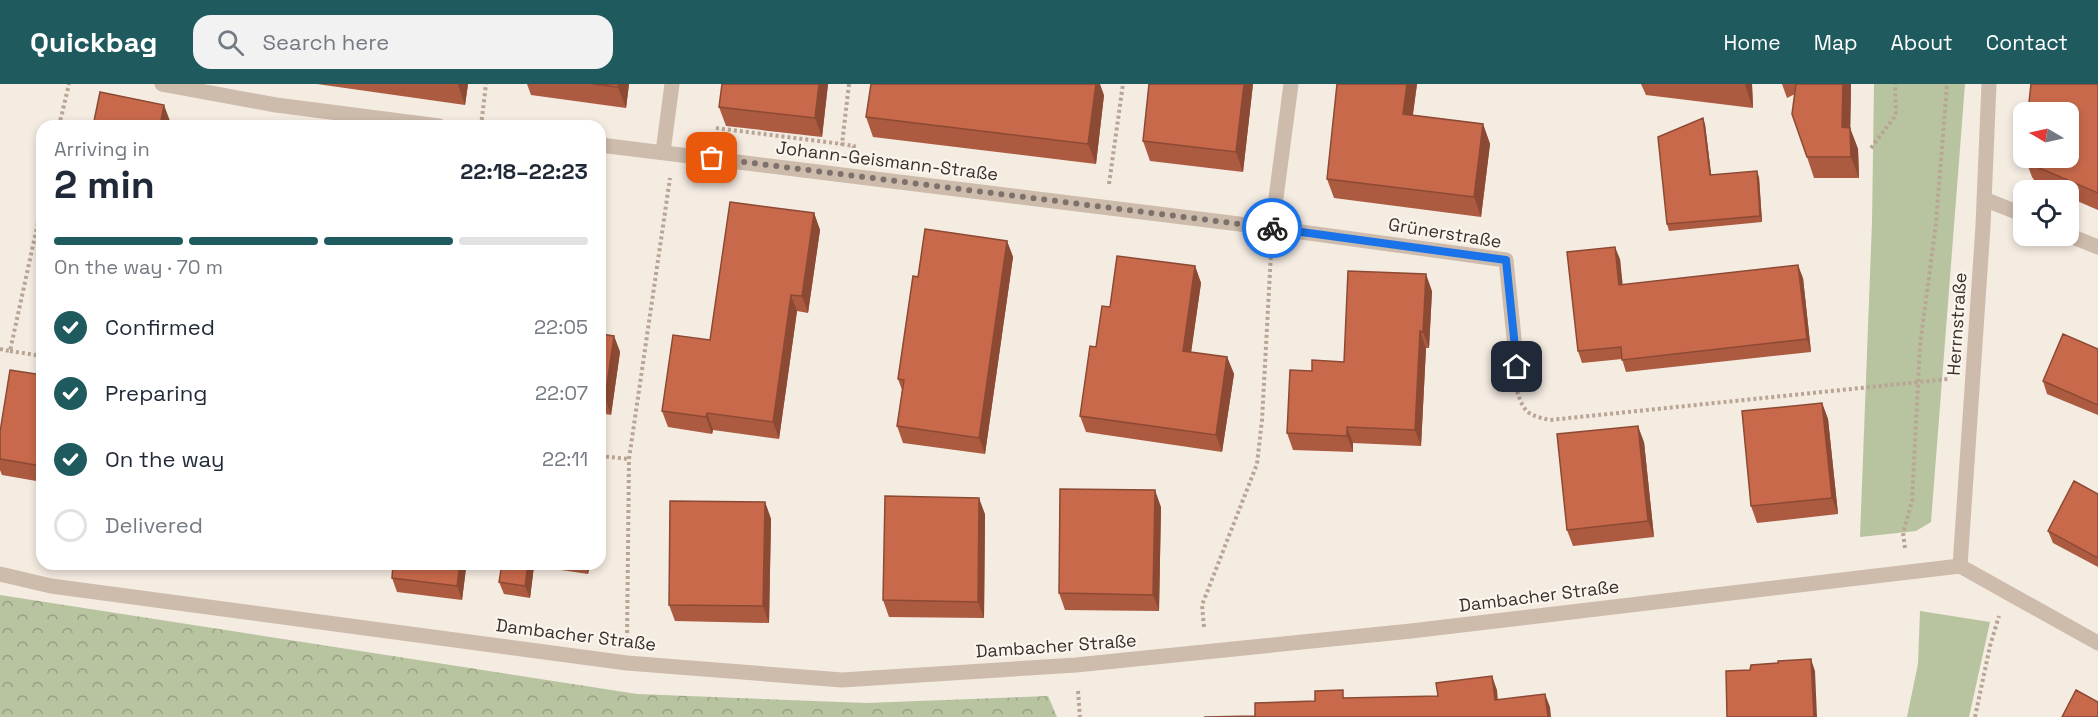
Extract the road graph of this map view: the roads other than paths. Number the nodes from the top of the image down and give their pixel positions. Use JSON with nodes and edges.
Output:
{"nodes":[{"id":1,"x":162,"y":84,"type":"edge"},
{"id":2,"x":672,"y":84,"type":"edge"},
{"id":3,"x":1291,"y":84,"type":"edge"},
{"id":4,"x":1989,"y":84,"type":"edge"},
{"id":5,"x":392,"y":120,"type":"edge"},
{"id":6,"x":606,"y":146,"type":"edge"},
{"id":7,"x":663,"y":152,"type":"junction"},
{"id":8,"x":1984,"y":199,"type":"junction"},
{"id":9,"x":1106,"y":208,"type":"joint"},
{"id":10,"x":2013,"y":211,"type":"edge"},
{"id":11,"x":1272,"y":228,"type":"junction"},
{"id":12,"x":2079,"y":239,"type":"edge"},
{"id":13,"x":2098,"y":247,"type":"edge"},
{"id":14,"x":1517,"y":367,"type":"road end"},
{"id":15,"x":1960,"y":566,"type":"junction"},
{"id":16,"x":0,"y":574,"type":"edge"},
{"id":17,"x":2098,"y":643,"type":"edge"}],
"edges":[{"from":1,"to":5,"type":"street"},
{"from":2,"to":7,"type":"street"},
{"from":3,"to":11,"type":"street"},
{"from":4,"to":8,"type":"street","name":"Herrnstraße"},
{"from":6,"to":7,"type":"street","name":"Johann-Geismann-Straße"},
{"from":7,"to":9,"type":"street","name":"Johann-Geismann-Straße"},
{"from":8,"to":10,"type":"street"},
{"from":8,"to":15,"type":"street","name":"Herrnstraße"},
{"from":9,"to":11,"type":"street","name":"Grünerstraße"},
{"from":11,"to":14,"type":"street","name":"Grünerstraße"},
{"from":12,"to":13,"type":"street"},
{"from":15,"to":16,"type":"street","name":"Dambacher Straße"},
{"from":15,"to":17,"type":"street"}]}
